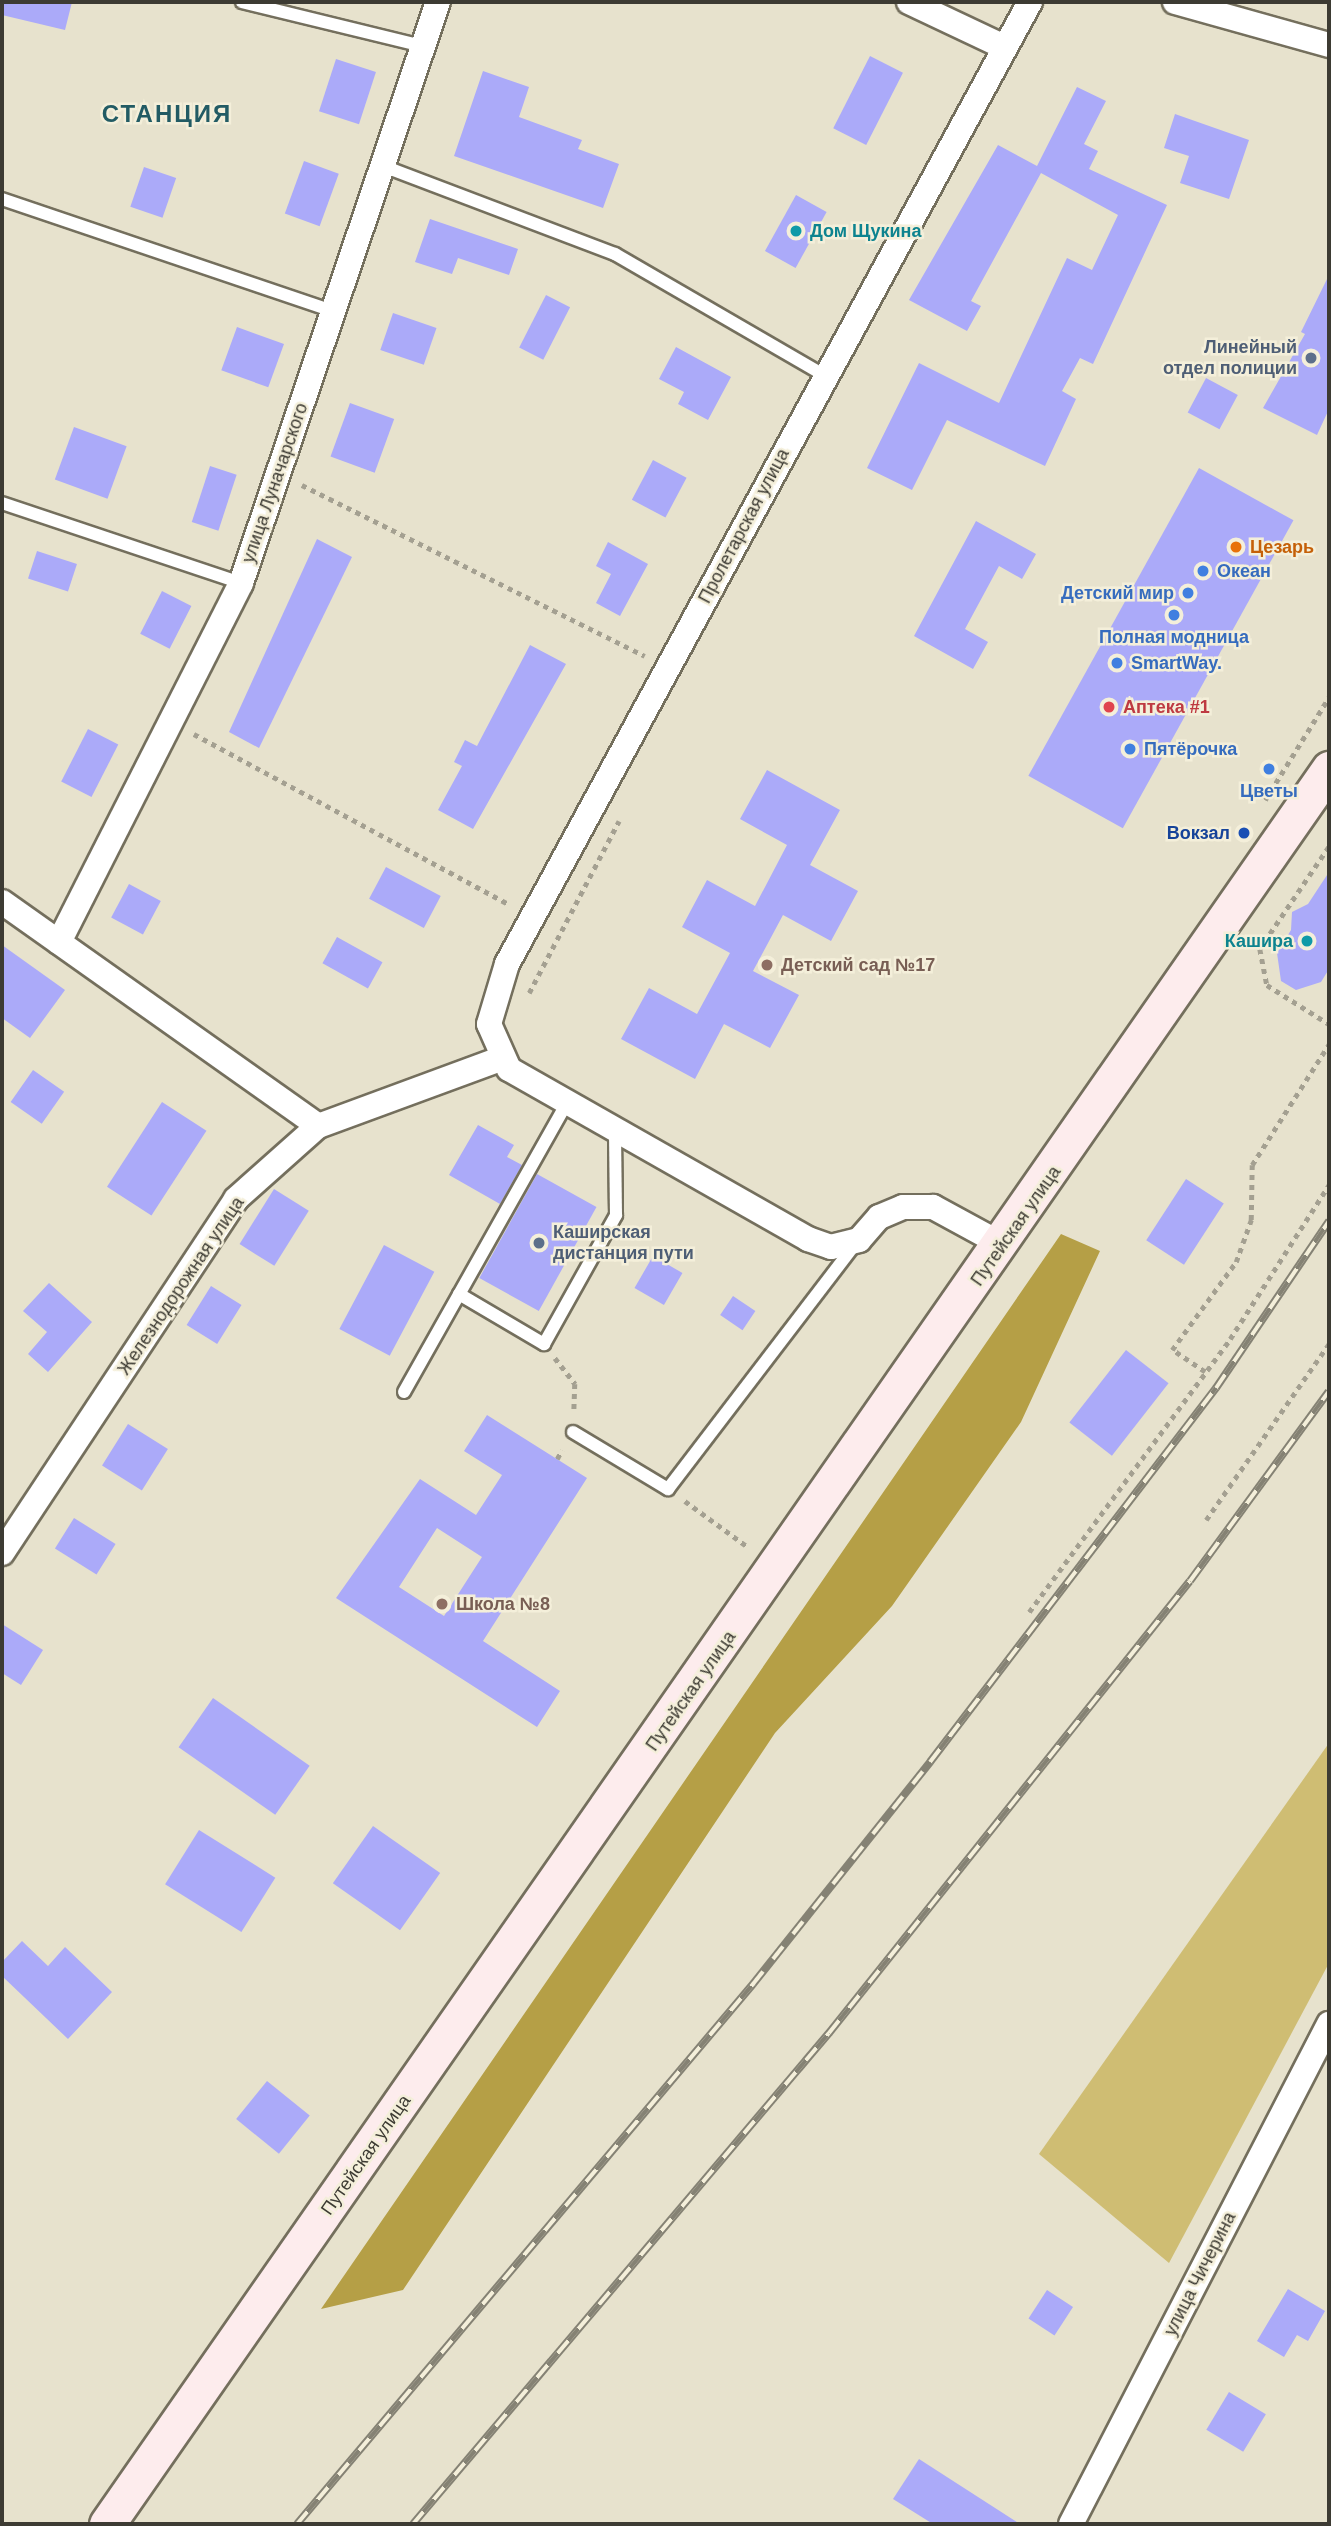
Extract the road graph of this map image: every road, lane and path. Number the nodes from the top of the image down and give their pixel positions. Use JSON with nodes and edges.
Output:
{"nodes":[{"id":1,"x":242,"y":2,"type":"edge"},
{"id":2,"x":438,"y":2,"type":"edge"},
{"id":3,"x":909,"y":2,"type":"edge"},
{"id":4,"x":1030,"y":2,"type":"edge"},
{"id":5,"x":1175,"y":2,"type":"edge"},
{"id":6,"x":1329,"y":45,"type":"edge"},
{"id":7,"x":423,"y":46,"type":"junction"},
{"id":8,"x":1002,"y":46,"type":"junction"},
{"id":9,"x":383,"y":166,"type":"junction"},
{"id":10,"x":2,"y":199,"type":"edge"},
{"id":11,"x":333,"y":311,"type":"junction"},
{"id":12,"x":824,"y":375,"type":"junction"},
{"id":13,"x":280,"y":474,"type":"junction"},
{"id":14,"x":2,"y":503,"type":"edge"},
{"id":15,"x":241,"y":583,"type":"junction"},
{"id":16,"x":667,"y":668,"type":"junction"},
{"id":17,"x":171,"y":722,"type":"junction"},
{"id":18,"x":1329,"y":769,"type":"edge"},
{"id":19,"x":1329,"y":847,"type":"edge"},
{"id":20,"x":2,"y":902,"type":"edge"},
{"id":21,"x":532,"y":917,"type":"junction"},
{"id":22,"x":59,"y":942,"type":"junction"},
{"id":23,"x":1329,"y":1024,"type":"edge"},
{"id":24,"x":1329,"y":1044,"type":"edge"},
{"id":25,"x":499,"y":1059,"type":"junction"},
{"id":26,"x":567,"y":1103,"type":"junction"},
{"id":27,"x":318,"y":1126,"type":"junction"},
{"id":28,"x":615,"y":1130,"type":"junction"},
{"id":29,"x":1329,"y":1185,"type":"edge"},
{"id":30,"x":859,"y":1240,"type":"junction"},
{"id":31,"x":1003,"y":1245,"type":"junction"},
{"id":32,"x":459,"y":1294,"type":"junction"},
{"id":33,"x":544,"y":1344,"type":"junction"},
{"id":34,"x":1329,"y":1344,"type":"edge"},
{"id":35,"x":1205,"y":1373,"type":"junction"},
{"id":36,"x":404,"y":1392,"type":"dead end"},
{"id":37,"x":573,"y":1432,"type":"junction"},
{"id":38,"x":556,"y":1459,"type":"dead end"},
{"id":39,"x":697,"y":1510,"type":"dead end"},
{"id":40,"x":1206,"y":1520,"type":"dead end"},
{"id":41,"x":752,"y":1550,"type":"dead end"},
{"id":42,"x":2,"y":1553,"type":"edge"},
{"id":43,"x":1029,"y":1612,"type":"dead end"},
{"id":44,"x":1329,"y":2024,"type":"edge"},
{"id":45,"x":107,"y":2524,"type":"edge"},
{"id":46,"x":1071,"y":2524,"type":"edge"}],
"edges":[{"from":1,"to":7,"type":"lane"},
{"from":2,"to":7,"type":"street","name":"улица Луначарского"},
{"from":3,"to":8,"type":"street"},
{"from":4,"to":8,"type":"street","name":"Пролетарская улица"},
{"from":5,"to":6,"type":"street"},
{"from":7,"to":9,"type":"street","name":"улица Луначарского"},
{"from":8,"to":12,"type":"street","name":"Пролетарская улица"},
{"from":9,"to":11,"type":"street","name":"улица Луначарского"},
{"from":9,"to":12,"type":"lane"},
{"from":10,"to":11,"type":"lane"},
{"from":11,"to":13,"type":"street","name":"улица Луначарского"},
{"from":12,"to":16,"type":"street","name":"Пролетарская улица"},
{"from":13,"to":15,"type":"street","name":"улица Луначарского"},
{"from":13,"to":16,"type":"path"},
{"from":14,"to":15,"type":"lane"},
{"from":15,"to":17,"type":"street","name":"улица Луначарского"},
{"from":16,"to":21,"type":"street","name":"Пролетарская улица"},
{"from":17,"to":21,"type":"path"},
{"from":17,"to":22,"type":"street","name":"улица Луначарского"},
{"from":18,"to":31,"type":"main road","name":"Путейская улица"},
{"from":19,"to":23,"type":"path"},
{"from":20,"to":22,"type":"street"},
{"from":21,"to":25,"type":"street","name":"Пролетарская улица"},
{"from":22,"to":27,"type":"street"},
{"from":24,"to":35,"type":"path"},
{"from":25,"to":26,"type":"street"},
{"from":25,"to":27,"type":"street","name":"Железнодорожная улица"},
{"from":26,"to":28,"type":"street"},
{"from":26,"to":32,"type":"lane"},
{"from":27,"to":42,"type":"street","name":"Железнодорожная улица"},
{"from":28,"to":30,"type":"street"},
{"from":28,"to":33,"type":"lane"},
{"from":29,"to":35,"type":"path"},
{"from":30,"to":31,"type":"street"},
{"from":30,"to":37,"type":"lane"},
{"from":31,"to":45,"type":"main road","name":"Путейская улица"},
{"from":32,"to":33,"type":"lane"},
{"from":32,"to":36,"type":"lane"},
{"from":33,"to":37,"type":"path"},
{"from":34,"to":40,"type":"path"},
{"from":35,"to":43,"type":"path"},
{"from":37,"to":38,"type":"path"},
{"from":39,"to":41,"type":"path"},
{"from":44,"to":46,"type":"street","name":"улица Чичерина"}]}
